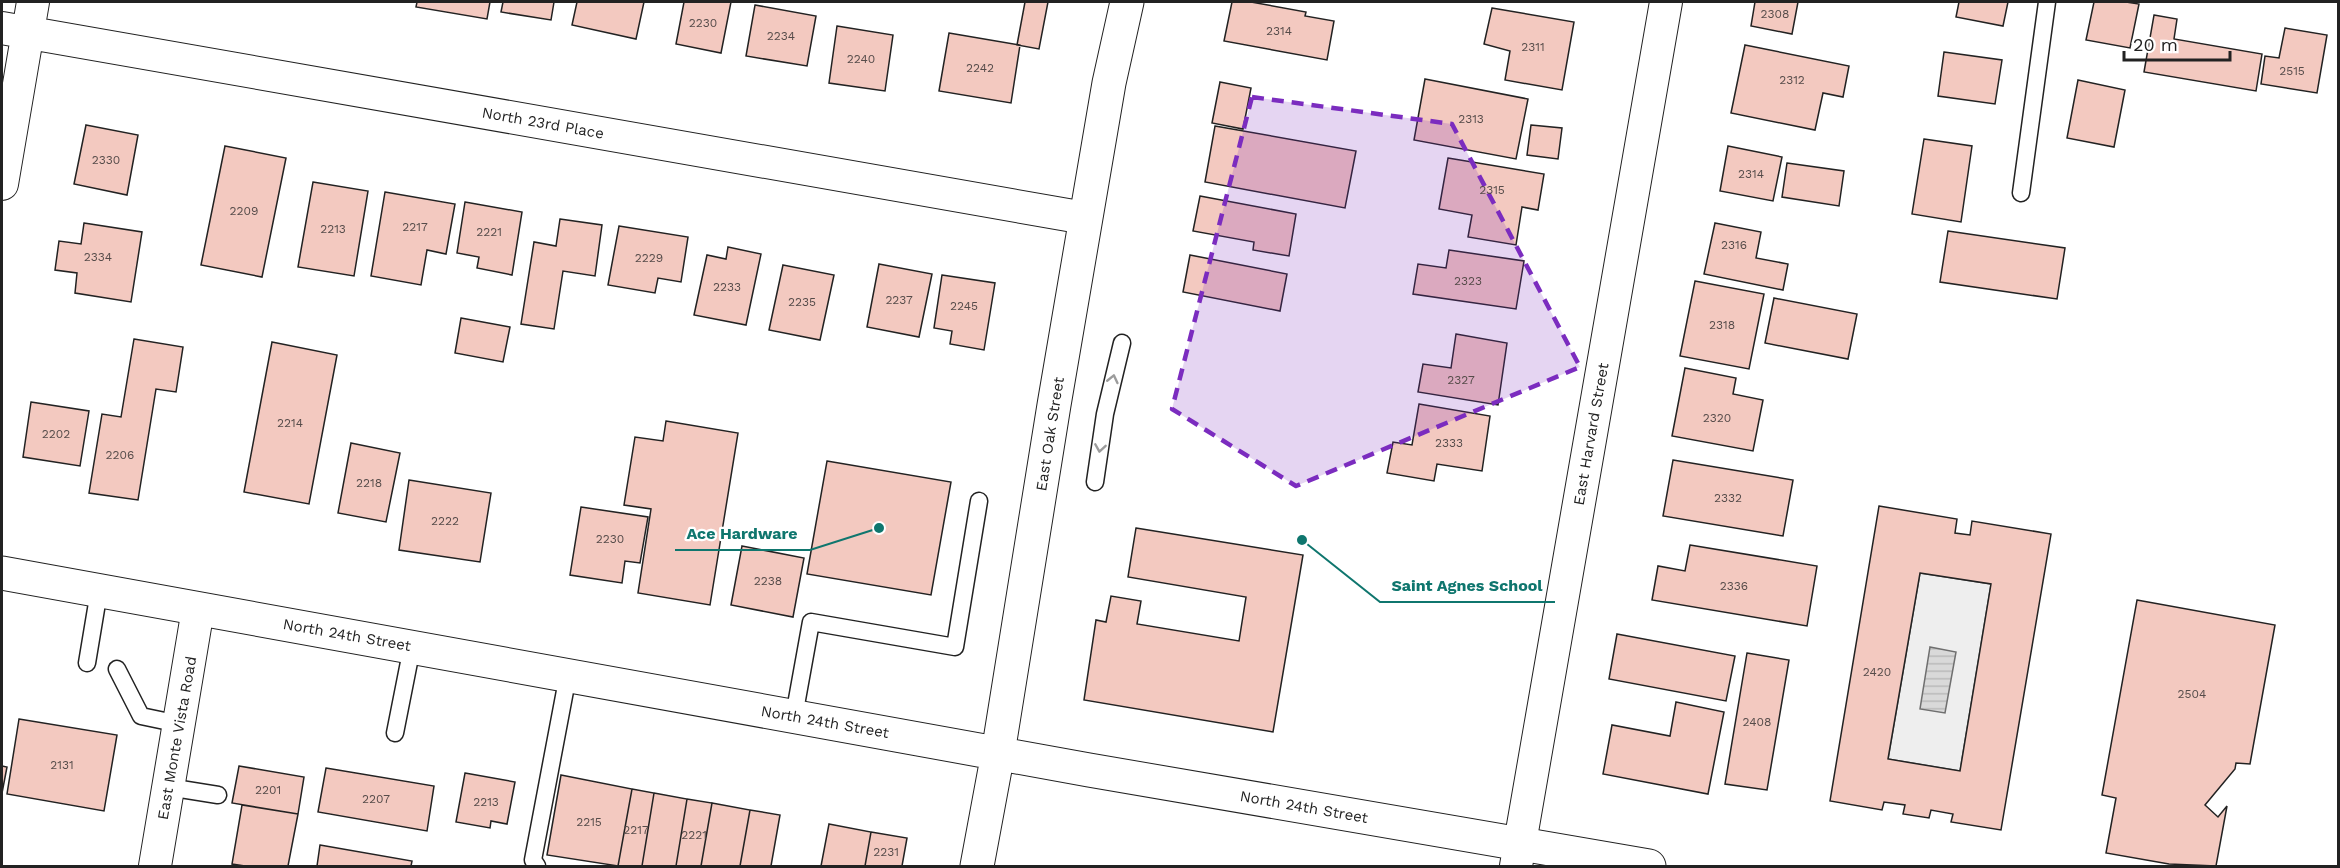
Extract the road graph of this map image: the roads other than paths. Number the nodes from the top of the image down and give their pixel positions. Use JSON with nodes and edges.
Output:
{"nodes":[{"id":1,"x":33,"y":2,"type":"edge"},
{"id":2,"x":1127,"y":2,"type":"edge"},
{"id":3,"x":1666,"y":2,"type":"edge"},
{"id":4,"x":2047,"y":2,"type":"edge"},
{"id":5,"x":14,"y":31,"type":"edge"},
{"id":6,"x":2,"y":184,"type":"edge"},
{"id":7,"x":2021,"y":193,"type":"dead end"},
{"id":8,"x":1086,"y":218,"type":"junction"},
{"id":9,"x":1122,"y":343,"type":"dead end"},
{"id":10,"x":1095,"y":482,"type":"dead end"},
{"id":11,"x":979,"y":501,"type":"dead end"},
{"id":12,"x":2,"y":573,"type":"edge"},
{"id":13,"x":99,"y":591,"type":"junction"},
{"id":14,"x":198,"y":609,"type":"junction"},
{"id":15,"x":412,"y":647,"type":"junction"},
{"id":16,"x":87,"y":663,"type":"dead end"},
{"id":17,"x":117,"y":669,"type":"dead end"},
{"id":18,"x":568,"y":675,"type":"junction"},
{"id":19,"x":794,"y":716,"type":"junction"},
{"id":20,"x":179,"y":724,"type":"junction"},
{"id":21,"x":395,"y":733,"type":"dead end"},
{"id":22,"x":998,"y":753,"type":"junction"},
{"id":23,"x":168,"y":787,"type":"junction"},
{"id":24,"x":218,"y":795,"type":"dead end"},
{"id":25,"x":1518,"y":856,"type":"edge"},
{"id":26,"x":155,"y":867,"type":"edge"},
{"id":27,"x":537,"y":867,"type":"edge"},
{"id":28,"x":977,"y":867,"type":"edge"},
{"id":29,"x":1649,"y":867,"type":"edge"}],
"edges":[{"from":1,"to":5,"type":"street"},
{"from":2,"to":8,"type":"main road","name":"East Oak Street"},
{"from":3,"to":25,"type":"street","name":"East Harvard Street"},
{"from":4,"to":7,"type":"lane"},
{"from":5,"to":6,"type":"street"},
{"from":5,"to":8,"type":"street","name":"North 23rd Place"},
{"from":8,"to":22,"type":"main road","name":"East Oak Street"},
{"from":9,"to":10,"type":"lane"},
{"from":11,"to":19,"type":"lane"},
{"from":12,"to":13,"type":"main road","name":"North 24th Street"},
{"from":13,"to":14,"type":"main road","name":"North 24th Street"},
{"from":13,"to":16,"type":"lane"},
{"from":14,"to":15,"type":"main road","name":"North 24th Street"},
{"from":14,"to":20,"type":"street","name":"East Monte Vista Road"},
{"from":15,"to":18,"type":"main road","name":"North 24th Street"},
{"from":15,"to":21,"type":"lane"},
{"from":17,"to":20,"type":"lane"},
{"from":18,"to":19,"type":"main road","name":"North 24th Street"},
{"from":18,"to":27,"type":"lane"},
{"from":19,"to":22,"type":"main road","name":"North 24th Street"},
{"from":20,"to":23,"type":"street","name":"East Monte Vista Road"},
{"from":22,"to":25,"type":"main road","name":"North 24th Street"},
{"from":22,"to":28,"type":"main road","name":"East Oak Street"},
{"from":23,"to":24,"type":"lane"},
{"from":23,"to":26,"type":"street","name":"East Monte Vista Road"},
{"from":25,"to":29,"type":"main road","name":"North 24th Street"}]}
